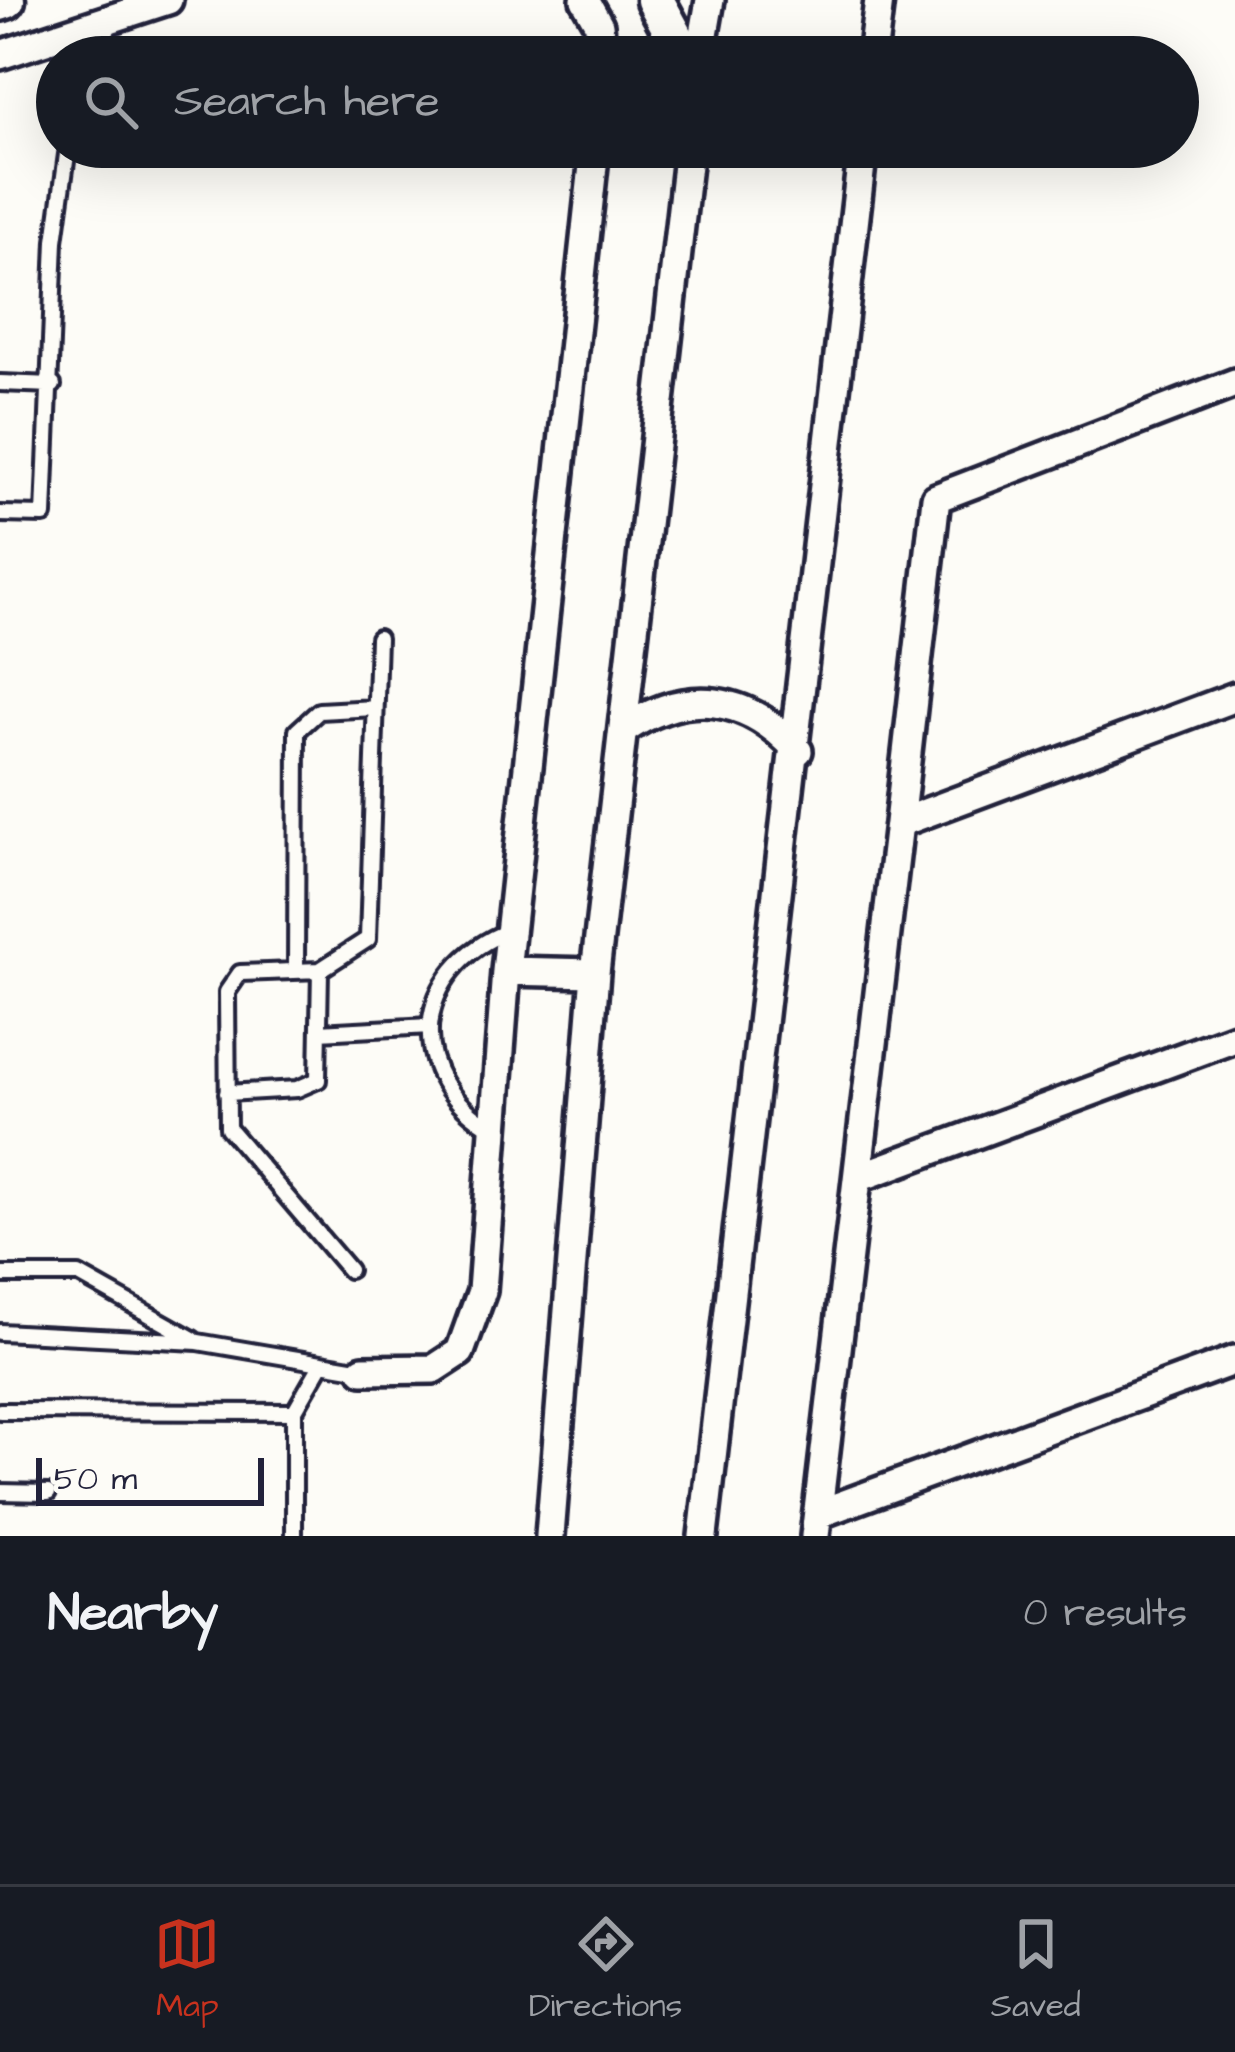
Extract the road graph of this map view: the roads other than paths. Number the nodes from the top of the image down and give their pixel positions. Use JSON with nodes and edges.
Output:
{"nodes":[{"id":1,"x":169,"y":0,"type":"edge"},
{"id":2,"x":585,"y":0,"type":"edge"},
{"id":3,"x":655,"y":0,"type":"edge"},
{"id":4,"x":710,"y":0,"type":"edge"},
{"id":5,"x":879,"y":0,"type":"edge"},
{"id":6,"x":113,"y":14,"type":"junction"},
{"id":7,"x":52,"y":36,"type":"edge"},
{"id":8,"x":106,"y":36,"type":"edge"},
{"id":9,"x":600,"y":36,"type":"edge"},
{"id":10,"x":675,"y":36,"type":"edge"},
{"id":11,"x":704,"y":36,"type":"edge"},
{"id":12,"x":875,"y":36,"type":"edge"},
{"id":13,"x":36,"y":42,"type":"edge"},
{"id":14,"x":0,"y":55,"type":"edge"},
{"id":15,"x":65,"y":168,"type":"edge"},
{"id":16,"x":593,"y":168,"type":"edge"},
{"id":17,"x":687,"y":168,"type":"edge"},
{"id":18,"x":861,"y":168,"type":"edge"},
{"id":19,"x":0,"y":383,"type":"edge"},
{"id":20,"x":1235,"y":383,"type":"edge"},
{"id":21,"x":52,"y":385,"type":"junction"},
{"id":22,"x":0,"y":514,"type":"edge"},
{"id":23,"x":378,"y":638,"type":"dead end"},
{"id":24,"x":1235,"y":697,"type":"edge"},
{"id":25,"x":375,"y":708,"type":"junction"},
{"id":26,"x":623,"y":730,"type":"junction"},
{"id":27,"x":798,"y":752,"type":"junction"},
{"id":28,"x":898,"y":824,"type":"junction"},
{"id":29,"x":511,"y":930,"type":"junction"},
{"id":30,"x":296,"y":968,"type":"junction"},
{"id":31,"x":320,"y":970,"type":"junction"},
{"id":32,"x":506,"y":970,"type":"junction"},
{"id":33,"x":596,"y":974,"type":"junction"},
{"id":34,"x":430,"y":1025,"type":"junction"},
{"id":35,"x":319,"y":1032,"type":"junction"},
{"id":36,"x":1235,"y":1038,"type":"edge"},
{"id":37,"x":227,"y":1093,"type":"junction"},
{"id":38,"x":495,"y":1130,"type":"junction"},
{"id":39,"x":860,"y":1177,"type":"junction"},
{"id":40,"x":350,"y":1270,"type":"dead end"},
{"id":41,"x":0,"y":1275,"type":"edge"},
{"id":42,"x":0,"y":1332,"type":"edge"},
{"id":43,"x":198,"y":1342,"type":"junction"},
{"id":44,"x":1235,"y":1360,"type":"edge"},
{"id":45,"x":321,"y":1365,"type":"junction"},
{"id":46,"x":363,"y":1370,"type":"joint"},
{"id":47,"x":0,"y":1411,"type":"edge"},
{"id":48,"x":294,"y":1412,"type":"junction"},
{"id":49,"x":0,"y":1492,"type":"edge"},
{"id":50,"x":48,"y":1493,"type":"dead end"},
{"id":51,"x":817,"y":1525,"type":"edge"},
{"id":52,"x":294,"y":1536,"type":"edge"},
{"id":53,"x":550,"y":1536,"type":"edge"},
{"id":54,"x":704,"y":1536,"type":"edge"}],
"edges":[{"from":1,"to":6,"type":"street"},
{"from":2,"to":9,"type":"street"},
{"from":3,"to":10,"type":"street"},
{"from":4,"to":11,"type":"street"},
{"from":5,"to":12,"type":"street"},
{"from":6,"to":7,"type":"street"},
{"from":6,"to":8,"type":"lane"},
{"from":13,"to":14,"type":"street"},
{"from":15,"to":21,"type":"lane"},
{"from":16,"to":29,"type":"street"},
{"from":17,"to":26,"type":"street"},
{"from":18,"to":27,"type":"street"},
{"from":19,"to":21,"type":"lane"},
{"from":20,"to":28,"type":"street"},
{"from":21,"to":22,"type":"lane"},
{"from":23,"to":25,"type":"lane"},
{"from":24,"to":28,"type":"street"},
{"from":25,"to":30,"type":"lane"},
{"from":25,"to":31,"type":"lane"},
{"from":26,"to":27,"type":"street"},
{"from":26,"to":33,"type":"street"},
{"from":27,"to":54,"type":"street"},
{"from":28,"to":39,"type":"street"},
{"from":29,"to":32,"type":"street"},
{"from":29,"to":34,"type":"lane"},
{"from":30,"to":31,"type":"lane"},
{"from":30,"to":37,"type":"lane"},
{"from":31,"to":35,"type":"lane"},
{"from":32,"to":33,"type":"street"},
{"from":32,"to":38,"type":"street"},
{"from":33,"to":53,"type":"street"},
{"from":34,"to":35,"type":"lane"},
{"from":34,"to":38,"type":"lane"},
{"from":35,"to":37,"type":"lane"},
{"from":36,"to":39,"type":"street"},
{"from":37,"to":40,"type":"lane"},
{"from":38,"to":46,"type":"street"},
{"from":39,"to":51,"type":"street"},
{"from":41,"to":43,"type":"lane"},
{"from":42,"to":43,"type":"lane"},
{"from":43,"to":45,"type":"lane"},
{"from":44,"to":51,"type":"street"},
{"from":45,"to":46,"type":"lane"},
{"from":45,"to":48,"type":"lane"},
{"from":47,"to":48,"type":"lane"},
{"from":48,"to":52,"type":"lane"},
{"from":49,"to":50,"type":"lane"}]}
